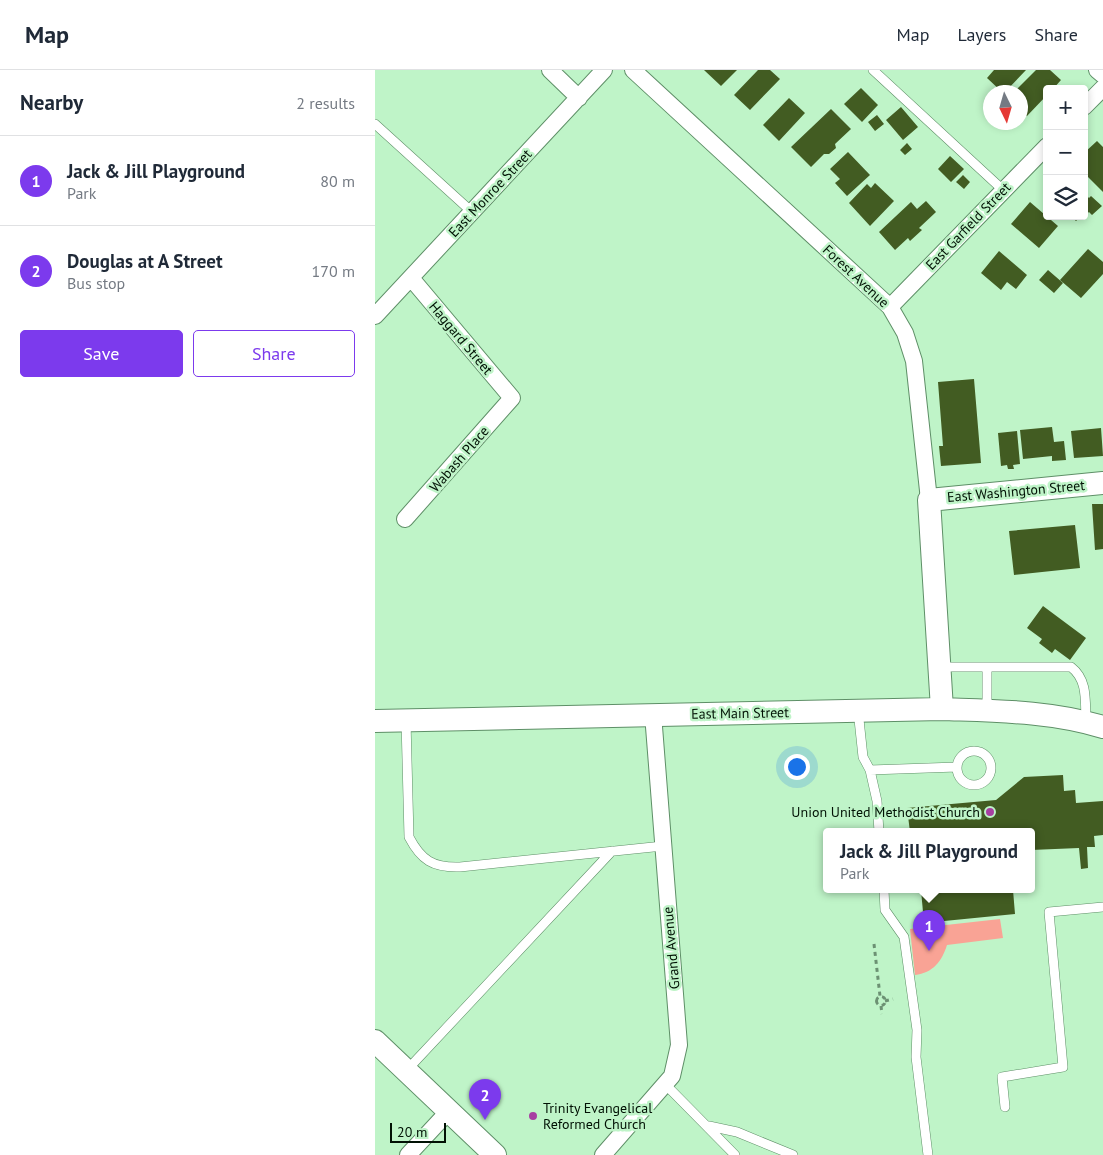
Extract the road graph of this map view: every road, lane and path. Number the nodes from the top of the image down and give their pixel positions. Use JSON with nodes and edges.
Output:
{"nodes":[{"id":1,"x":550,"y":70,"type":"edge"},
{"id":2,"x":604,"y":70,"type":"edge"},
{"id":3,"x":633,"y":70,"type":"edge"},
{"id":4,"x":873,"y":70,"type":"edge"},
{"id":5,"x":1097,"y":70,"type":"edge"},
{"id":6,"x":1103,"y":75,"type":"edge"},
{"id":7,"x":1103,"y":88,"type":"edge"},
{"id":8,"x":579,"y":98,"type":"junction"},
{"id":9,"x":1088,"y":103,"type":"edge"},
{"id":10,"x":375,"y":124,"type":"edge"},
{"id":11,"x":1043,"y":150,"type":"edge"},
{"id":12,"x":1003,"y":190,"type":"junction"},
{"id":13,"x":472,"y":212,"type":"junction"},
{"id":14,"x":411,"y":278,"type":"junction"},
{"id":15,"x":890,"y":307,"type":"junction"},
{"id":16,"x":375,"y":316,"type":"edge"},
{"id":17,"x":512,"y":398,"type":"joint"},
{"id":18,"x":1103,"y":484,"type":"edge"},
{"id":19,"x":929,"y":500,"type":"junction"},
{"id":20,"x":405,"y":519,"type":"dead end"},
{"id":21,"x":987,"y":667,"type":"junction"},
{"id":22,"x":938,"y":668,"type":"junction"},
{"id":23,"x":942,"y":709,"type":"junction"},
{"id":24,"x":858,"y":710,"type":"junction"},
{"id":25,"x":987,"y":711,"type":"junction"},
{"id":26,"x":653,"y":714,"type":"junction"},
{"id":27,"x":406,"y":720,"type":"junction"},
{"id":28,"x":375,"y":721,"type":"edge"},
{"id":29,"x":1094,"y":725,"type":"edge"},
{"id":30,"x":957,"y":767,"type":"dead end"},
{"id":31,"x":870,"y":770,"type":"junction"},
{"id":32,"x":879,"y":828,"type":"edge"},
{"id":33,"x":663,"y":846,"type":"junction"},
{"id":34,"x":612,"y":851,"type":"junction"},
{"id":35,"x":883,"y":893,"type":"edge"},
{"id":36,"x":1103,"y":907,"type":"edge"},
{"id":37,"x":874,"y":944,"type":"dead end"},
{"id":38,"x":880,"y":996,"type":"junction"},
{"id":39,"x":893,"y":1000,"type":"dead end"},
{"id":40,"x":885,"y":1001,"type":"junction"},
{"id":41,"x":876,"y":1002,"type":"junction"},
{"id":42,"x":869,"y":1003,"type":"dead end"},
{"id":43,"x":881,"y":1006,"type":"junction"},
{"id":44,"x":882,"y":1014,"type":"dead end"},
{"id":45,"x":375,"y":1041,"type":"edge"},
{"id":46,"x":407,"y":1071,"type":"junction"},
{"id":47,"x":665,"y":1084,"type":"junction"},
{"id":48,"x":1005,"y":1107,"type":"dead end"},
{"id":49,"x":448,"y":1112,"type":"junction"},
{"id":50,"x":709,"y":1126,"type":"junction"},
{"id":51,"x":408,"y":1155,"type":"edge"},
{"id":52,"x":495,"y":1155,"type":"edge"},
{"id":53,"x":603,"y":1155,"type":"edge"},
{"id":54,"x":735,"y":1155,"type":"edge"},
{"id":55,"x":793,"y":1155,"type":"edge"},
{"id":56,"x":928,"y":1155,"type":"edge"}],
"edges":[{"from":1,"to":8,"type":"street"},
{"from":2,"to":8,"type":"street","name":"East Monroe Street"},
{"from":3,"to":15,"type":"street","name":"Forest Avenue"},
{"from":4,"to":12,"type":"lane"},
{"from":5,"to":6,"type":"street"},
{"from":7,"to":9,"type":"street"},
{"from":8,"to":13,"type":"street","name":"East Monroe Street"},
{"from":10,"to":13,"type":"lane"},
{"from":11,"to":12,"type":"street","name":"East Garfield Street"},
{"from":12,"to":15,"type":"street","name":"East Garfield Street"},
{"from":13,"to":14,"type":"street","name":"East Monroe Street"},
{"from":14,"to":16,"type":"street","name":"East Monroe Street"},
{"from":14,"to":17,"type":"street","name":"Haggard Street"},
{"from":15,"to":19,"type":"street","name":"Forest Avenue"},
{"from":17,"to":20,"type":"street","name":"Wabash Place"},
{"from":18,"to":19,"type":"main road","name":"East Washington Street"},
{"from":19,"to":22,"type":"main road","name":"Forest Avenue"},
{"from":21,"to":22,"type":"lane"},
{"from":21,"to":25,"type":"lane"},
{"from":21,"to":29,"type":"lane"},
{"from":22,"to":23,"type":"main road","name":"Forest Avenue"},
{"from":23,"to":24,"type":"main road","name":"East Main Street"},
{"from":23,"to":25,"type":"main road","name":"East Main Street"},
{"from":24,"to":26,"type":"main road","name":"East Main Street"},
{"from":24,"to":31,"type":"lane"},
{"from":25,"to":29,"type":"main road","name":"East Main Street"},
{"from":26,"to":27,"type":"main road","name":"East Main Street"},
{"from":26,"to":33,"type":"street","name":"Grand Avenue"},
{"from":27,"to":28,"type":"main road","name":"East Main Street"},
{"from":27,"to":34,"type":"lane"},
{"from":30,"to":31,"type":"lane"},
{"from":31,"to":32,"type":"lane"},
{"from":33,"to":34,"type":"lane"},
{"from":33,"to":47,"type":"street","name":"Grand Avenue"},
{"from":34,"to":46,"type":"lane"},
{"from":35,"to":56,"type":"lane"},
{"from":36,"to":48,"type":"lane"},
{"from":37,"to":38,"type":"path"},
{"from":38,"to":40,"type":"path"},
{"from":38,"to":41,"type":"path"},
{"from":39,"to":40,"type":"path"},
{"from":40,"to":43,"type":"path"},
{"from":41,"to":42,"type":"path"},
{"from":41,"to":43,"type":"path"},
{"from":43,"to":44,"type":"path"},
{"from":45,"to":46,"type":"main road"},
{"from":46,"to":49,"type":"main road"},
{"from":47,"to":50,"type":"lane"},
{"from":47,"to":53,"type":"street","name":"Grand Avenue"},
{"from":49,"to":51,"type":"street"},
{"from":49,"to":52,"type":"main road"},
{"from":50,"to":54,"type":"lane"},
{"from":50,"to":55,"type":"lane"}]}
